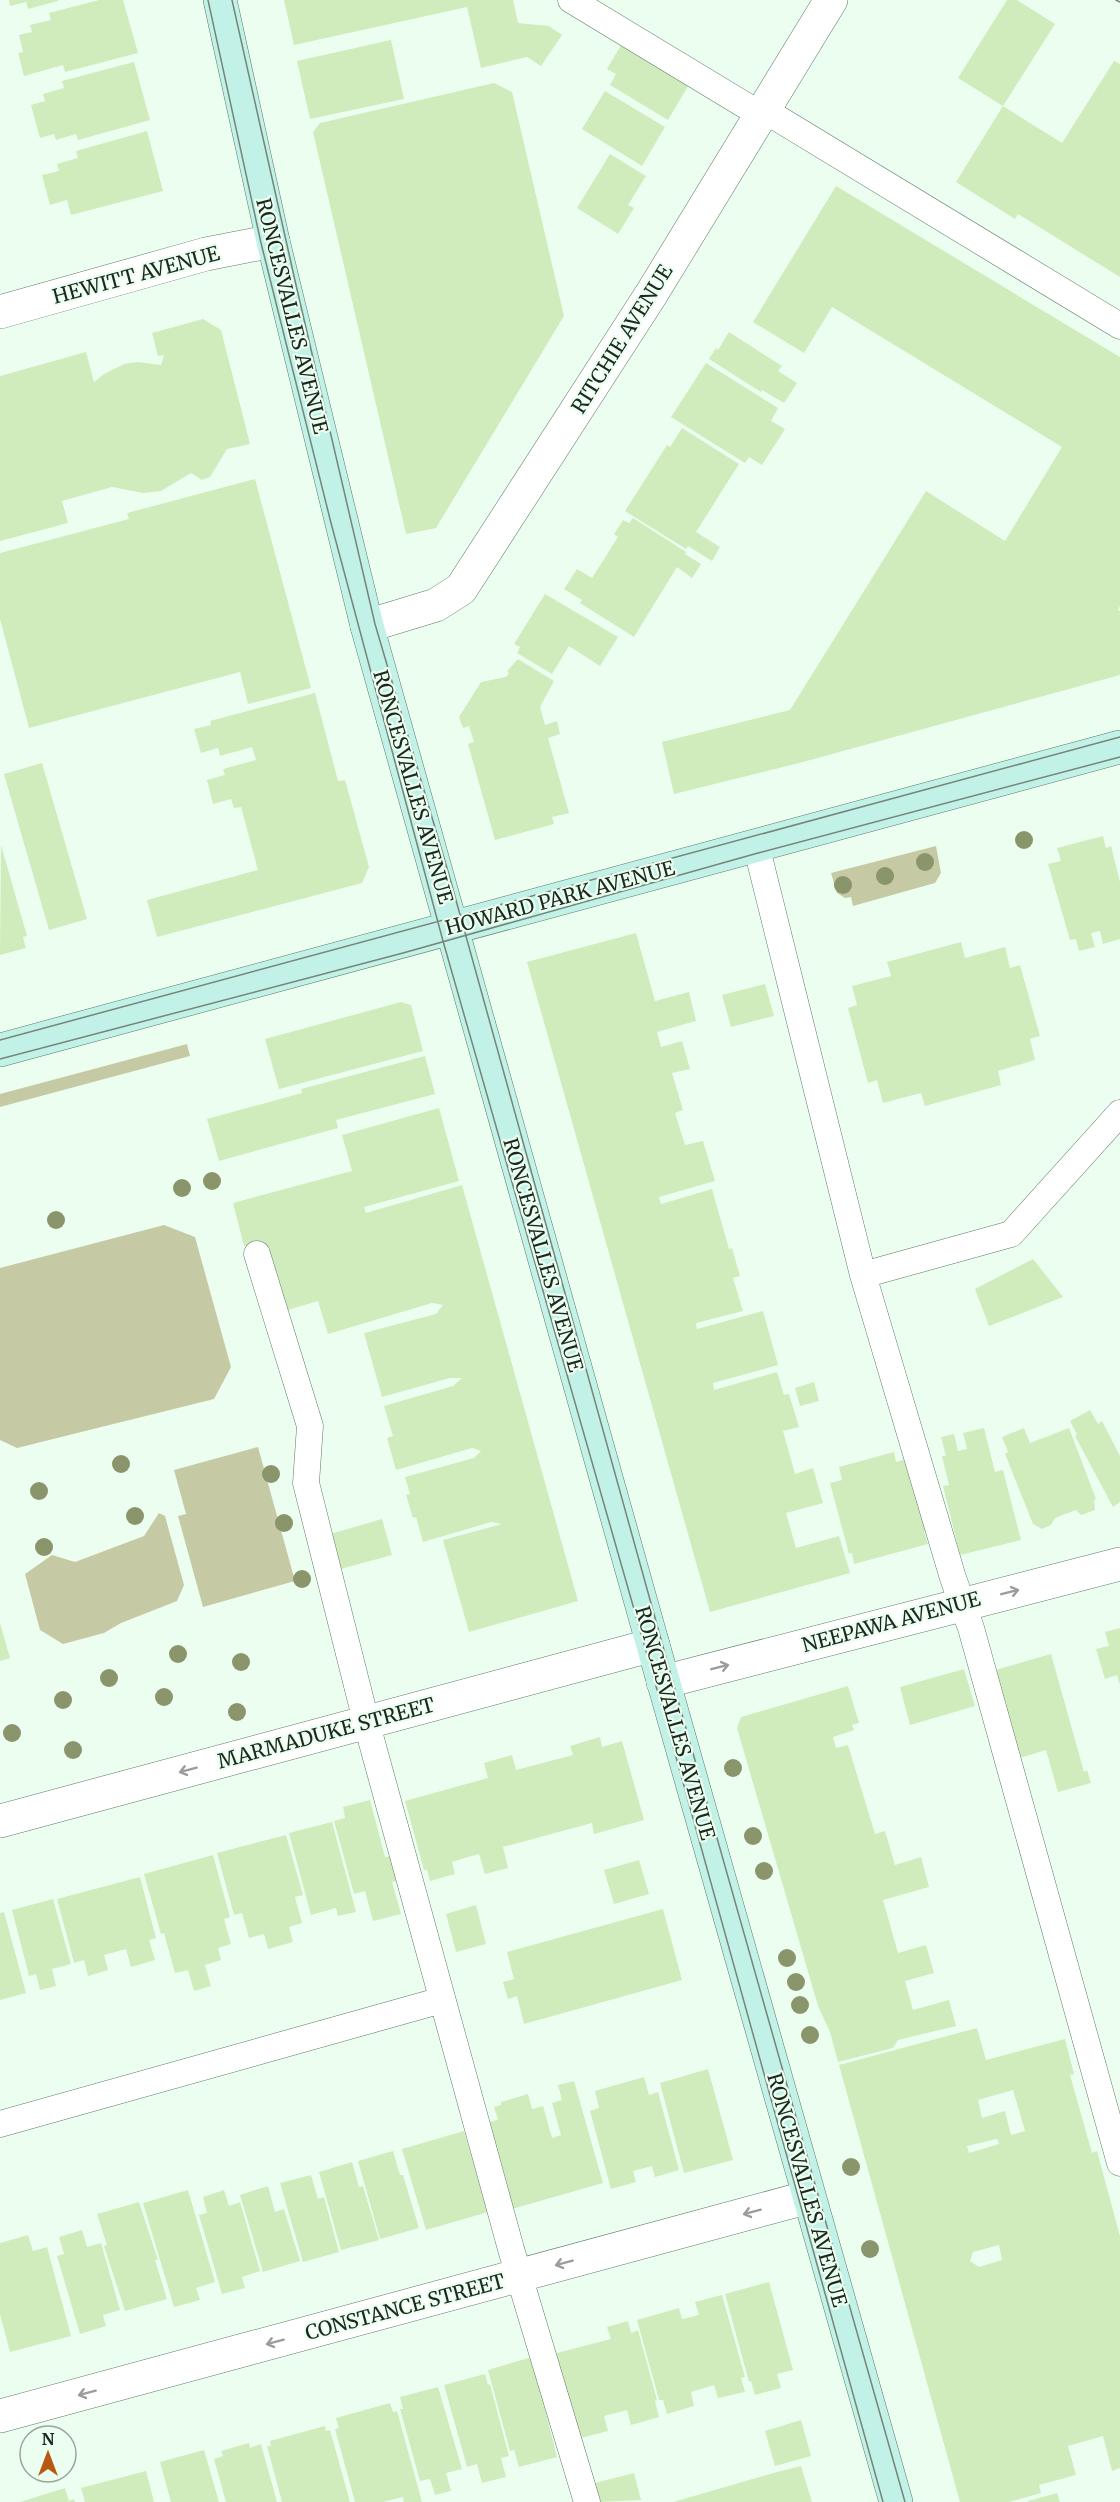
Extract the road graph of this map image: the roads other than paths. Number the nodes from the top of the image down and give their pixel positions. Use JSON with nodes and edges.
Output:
{"nodes":[{"id":1,"x":219,"y":0,"type":"edge"},
{"id":2,"x":572,"y":0,"type":"edge"},
{"id":3,"x":831,"y":0,"type":"edge"},
{"id":4,"x":762,"y":112,"type":"junction"},
{"id":5,"x":273,"y":241,"type":"junction"},
{"id":6,"x":0,"y":312,"type":"edge"},
{"id":7,"x":1120,"y":326,"type":"edge"},
{"id":8,"x":367,"y":626,"type":"junction"},
{"id":9,"x":1120,"y":747,"type":"edge"},
{"id":10,"x":756,"y":846,"type":"junction"},
{"id":11,"x":453,"y":927,"type":"junction"},
{"id":12,"x":0,"y":1050,"type":"edge"},
{"id":13,"x":1120,"y":1113,"type":"edge"},
{"id":14,"x":257,"y":1254,"type":"dead end"},
{"id":15,"x":863,"y":1275,"type":"junction"},
{"id":16,"x":1120,"y":1564,"type":"edge"},
{"id":17,"x":962,"y":1604,"type":"junction"},
{"id":18,"x":652,"y":1645,"type":"junction"},
{"id":19,"x":663,"y":1682,"type":"junction"},
{"id":20,"x":366,"y":1722,"type":"junction"},
{"id":21,"x":0,"y":1821,"type":"edge"},
{"id":22,"x":442,"y":2000,"type":"junction"},
{"id":23,"x":0,"y":2124,"type":"edge"},
{"id":24,"x":1120,"y":2163,"type":"edge"},
{"id":25,"x":809,"y":2197,"type":"junction"},
{"id":26,"x":519,"y":2276,"type":"junction"},
{"id":27,"x":0,"y":2416,"type":"edge"},
{"id":28,"x":587,"y":2502,"type":"edge"},
{"id":29,"x":896,"y":2502,"type":"edge"}],
"edges":[{"from":1,"to":5,"type":"street","name":"RONCESVALLES AVENUE"},
{"from":2,"to":4,"type":"lane"},
{"from":3,"to":4,"type":"street","name":"RITCHIE AVENUE"},
{"from":4,"to":7,"type":"lane"},
{"from":4,"to":8,"type":"street","name":"RITCHIE AVENUE"},
{"from":5,"to":6,"type":"street","name":"HEWITT AVENUE"},
{"from":5,"to":8,"type":"street","name":"RONCESVALLES AVENUE"},
{"from":8,"to":11,"type":"street","name":"RONCESVALLES AVENUE"},
{"from":9,"to":10,"type":"street","name":"HOWARD PARK AVENUE"},
{"from":10,"to":11,"type":"street","name":"HOWARD PARK AVENUE"},
{"from":10,"to":15,"type":"lane"},
{"from":11,"to":12,"type":"street","name":"HOWARD PARK AVENUE"},
{"from":11,"to":18,"type":"street","name":"RONCESVALLES AVENUE"},
{"from":13,"to":15,"type":"lane"},
{"from":14,"to":20,"type":"lane"},
{"from":15,"to":17,"type":"lane"},
{"from":17,"to":16,"type":"street","name":"NEEPAWA AVENUE","one_way":true},
{"from":19,"to":17,"type":"street","name":"NEEPAWA AVENUE","one_way":true},
{"from":17,"to":24,"type":"lane"},
{"from":18,"to":19,"type":"street","name":"RONCESVALLES AVENUE"},
{"from":18,"to":20,"type":"street","name":"MARMADUKE STREET"},
{"from":19,"to":25,"type":"street","name":"RONCESVALLES AVENUE"},
{"from":20,"to":21,"type":"street","name":"MARMADUKE STREET","one_way":true},
{"from":20,"to":22,"type":"lane"},
{"from":22,"to":23,"type":"lane"},
{"from":22,"to":26,"type":"lane"},
{"from":25,"to":26,"type":"street","name":"CONSTANCE STREET","one_way":true},
{"from":25,"to":29,"type":"street","name":"RONCESVALLES AVENUE"},
{"from":26,"to":27,"type":"street","name":"CONSTANCE STREET","one_way":true},
{"from":26,"to":28,"type":"lane"}]}
